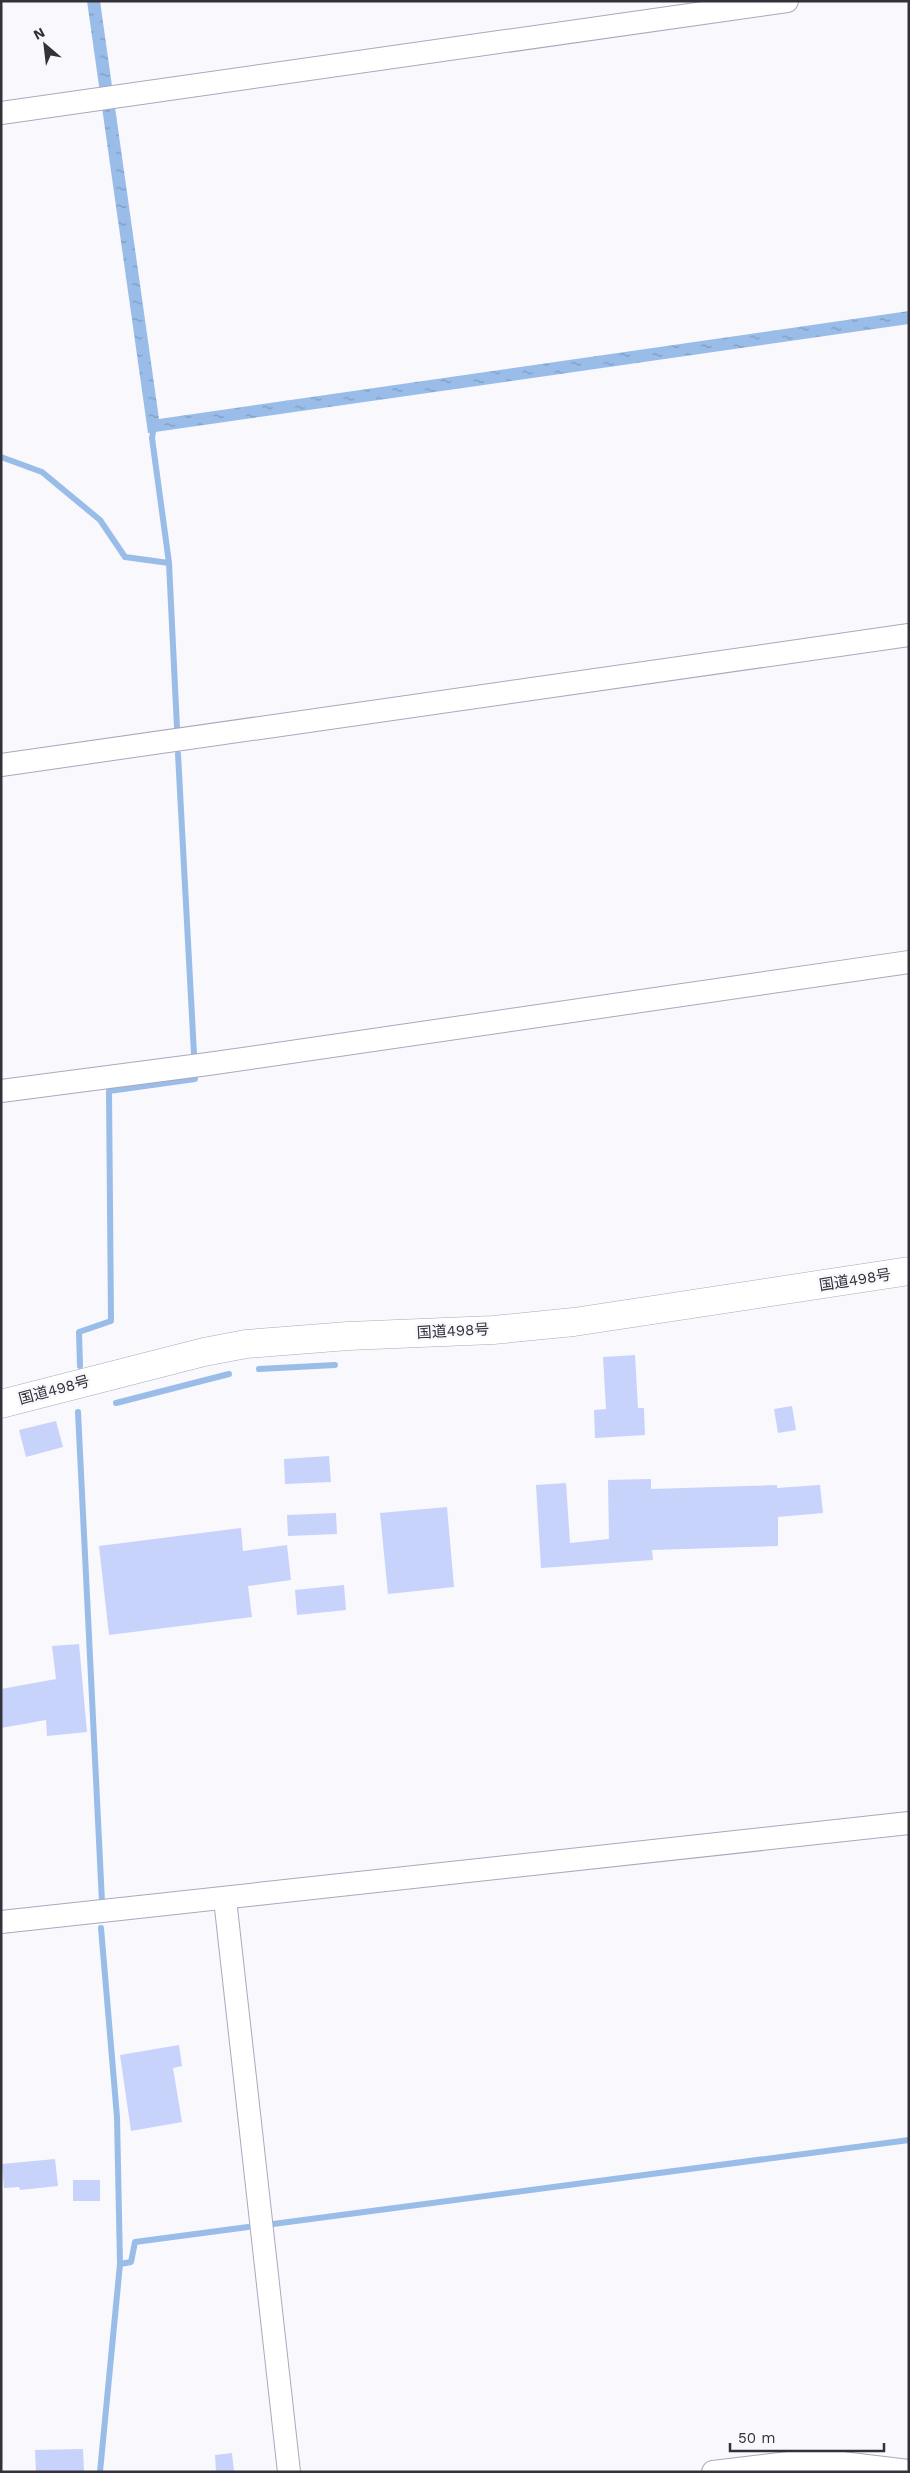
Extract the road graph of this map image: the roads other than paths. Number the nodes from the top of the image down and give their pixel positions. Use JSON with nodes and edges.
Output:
{"nodes":[{"id":1,"x":787,"y":1,"type":"edge"},
{"id":2,"x":1,"y":114,"type":"edge"},
{"id":3,"x":909,"y":635,"type":"edge"},
{"id":4,"x":1,"y":764,"type":"edge"},
{"id":5,"x":909,"y":962,"type":"edge"},
{"id":6,"x":1,"y":1090,"type":"edge"},
{"id":7,"x":909,"y":1271,"type":"edge"},
{"id":8,"x":1,"y":1404,"type":"edge"},
{"id":9,"x":909,"y":1823,"type":"edge"},
{"id":10,"x":225,"y":1899,"type":"junction"},
{"id":11,"x":1,"y":1922,"type":"edge"},
{"id":12,"x":909,"y":2471,"type":"edge"},
{"id":13,"x":289,"y":2472,"type":"edge"},
{"id":14,"x":713,"y":2472,"type":"edge"}],
"edges":[{"from":1,"to":2,"type":"street"},
{"from":3,"to":4,"type":"street"},
{"from":5,"to":6,"type":"street"},
{"from":7,"to":8,"type":"highway","name":"国道498号"},
{"from":9,"to":10,"type":"street"},
{"from":10,"to":11,"type":"street"},
{"from":10,"to":13,"type":"street"},
{"from":12,"to":14,"type":"street"}]}
